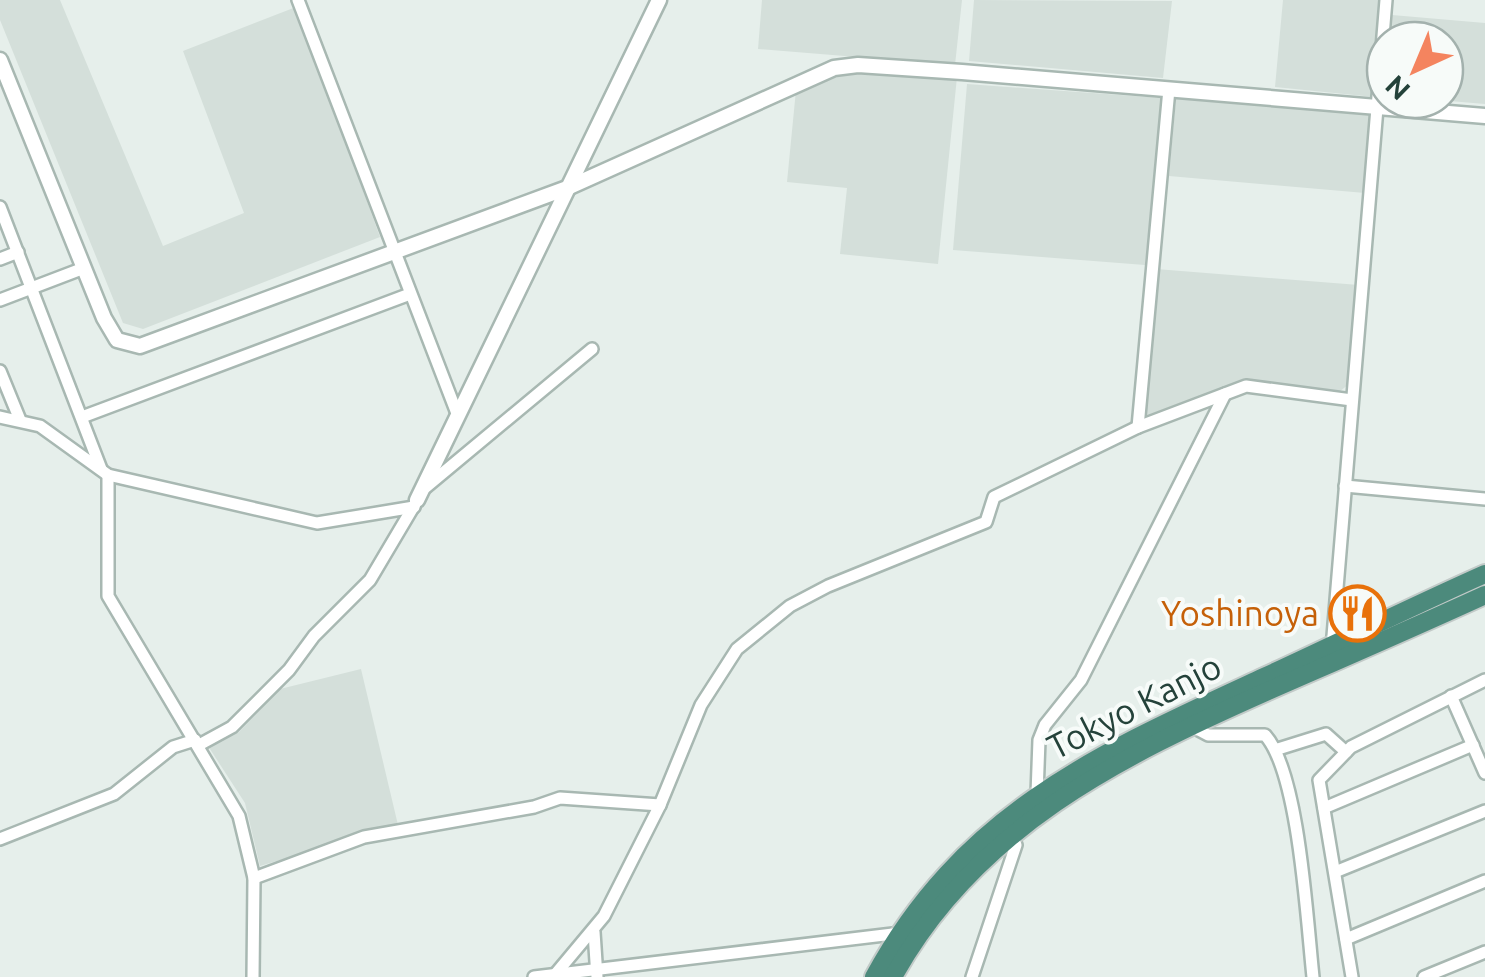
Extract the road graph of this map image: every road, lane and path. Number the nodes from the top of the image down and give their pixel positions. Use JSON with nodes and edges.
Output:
{"nodes":[{"id":1,"x":298,"y":0,"type":"edge"},
{"id":2,"x":658,"y":0,"type":"edge"},
{"id":3,"x":0,"y":60,"type":"edge"},
{"id":4,"x":4,"y":78,"type":"edge"},
{"id":5,"x":1169,"y":89,"type":"junction"},
{"id":6,"x":1365,"y":107,"type":"edge"},
{"id":7,"x":1377,"y":120,"type":"edge"},
{"id":8,"x":567,"y":188,"type":"junction"},
{"id":9,"x":0,"y":207,"type":"edge"},
{"id":10,"x":394,"y":250,"type":"junction"},
{"id":11,"x":18,"y":252,"type":"junction"},
{"id":12,"x":0,"y":259,"type":"edge"},
{"id":13,"x":84,"y":268,"type":"junction"},
{"id":14,"x":33,"y":287,"type":"junction"},
{"id":15,"x":410,"y":294,"type":"junction"},
{"id":16,"x":0,"y":300,"type":"edge"},
{"id":17,"x":592,"y":349,"type":"dead end"},
{"id":18,"x":0,"y":371,"type":"edge"},
{"id":19,"x":1225,"y":394,"type":"junction"},
{"id":20,"x":1352,"y":400,"type":"junction"},
{"id":21,"x":458,"y":416,"type":"junction"},
{"id":22,"x":0,"y":417,"type":"edge"},
{"id":23,"x":82,"y":417,"type":"junction"},
{"id":24,"x":20,"y":420,"type":"junction"},
{"id":25,"x":1138,"y":428,"type":"junction"},
{"id":26,"x":104,"y":472,"type":"junction"},
{"id":27,"x":1345,"y":486,"type":"junction"},
{"id":28,"x":418,"y":499,"type":"junction"},
{"id":29,"x":1485,"y":500,"type":"edge"},
{"id":30,"x":1483,"y":584,"type":"edge"},
{"id":31,"x":1332,"y":654,"type":"junction"},
{"id":32,"x":1485,"y":680,"type":"edge"},
{"id":33,"x":1450,"y":696,"type":"junction"},
{"id":34,"x":1191,"y":726,"type":"junction"},
{"id":35,"x":197,"y":742,"type":"junction"},
{"id":36,"x":1473,"y":745,"type":"junction"},
{"id":37,"x":1278,"y":749,"type":"junction"},
{"id":38,"x":1346,"y":752,"type":"junction"},
{"id":39,"x":1485,"y":772,"type":"edge"},
{"id":40,"x":1038,"y":794,"type":"junction"},
{"id":41,"x":660,"y":805,"type":"junction"},
{"id":42,"x":1324,"y":808,"type":"junction"},
{"id":43,"x":1485,"y":811,"type":"edge"},
{"id":44,"x":1012,"y":833,"type":"junction"},
{"id":45,"x":0,"y":840,"type":"edge"},
{"id":46,"x":1335,"y":872,"type":"junction"},
{"id":47,"x":254,"y":878,"type":"junction"},
{"id":48,"x":1485,"y":881,"type":"edge"},
{"id":49,"x":594,"y":932,"type":"junction"},
{"id":50,"x":901,"y":932,"type":"junction"},
{"id":51,"x":1346,"y":938,"type":"junction"},
{"id":52,"x":1485,"y":952,"type":"edge"},
{"id":53,"x":597,"y":975,"type":"edge"},
{"id":54,"x":553,"y":976,"type":"edge"},
{"id":55,"x":253,"y":977,"type":"edge"},
{"id":56,"x":534,"y":977,"type":"edge"},
{"id":57,"x":874,"y":977,"type":"edge"},
{"id":58,"x":893,"y":977,"type":"edge"},
{"id":59,"x":972,"y":977,"type":"edge"},
{"id":60,"x":1313,"y":977,"type":"edge"},
{"id":61,"x":1352,"y":977,"type":"edge"},
{"id":62,"x":1424,"y":977,"type":"edge"}],
"edges":[{"from":1,"to":10,"type":"street"},
{"from":2,"to":8,"type":"street"},
{"from":3,"to":4,"type":"street"},
{"from":4,"to":13,"type":"street"},
{"from":5,"to":6,"type":"street"},
{"from":5,"to":8,"type":"street"},
{"from":5,"to":25,"type":"street"},
{"from":7,"to":20,"type":"street"},
{"from":8,"to":10,"type":"street"},
{"from":8,"to":21,"type":"street"},
{"from":9,"to":11,"type":"street"},
{"from":10,"to":13,"type":"street"},
{"from":10,"to":15,"type":"street"},
{"from":11,"to":12,"type":"street"},
{"from":11,"to":14,"type":"street"},
{"from":13,"to":14,"type":"street"},
{"from":14,"to":16,"type":"street"},
{"from":14,"to":23,"type":"street"},
{"from":15,"to":21,"type":"street"},
{"from":15,"to":23,"type":"street"},
{"from":17,"to":28,"type":"street"},
{"from":18,"to":24,"type":"street"},
{"from":19,"to":20,"type":"street"},
{"from":19,"to":25,"type":"street"},
{"from":19,"to":40,"type":"street"},
{"from":20,"to":27,"type":"street"},
{"from":21,"to":28,"type":"street"},
{"from":22,"to":24,"type":"street"},
{"from":23,"to":26,"type":"street"},
{"from":24,"to":26,"type":"street"},
{"from":25,"to":41,"type":"street"},
{"from":26,"to":28,"type":"street"},
{"from":26,"to":35,"type":"street"},
{"from":27,"to":29,"type":"street"},
{"from":27,"to":31,"type":"street"},
{"from":28,"to":35,"type":"street"},
{"from":30,"to":31,"type":"highway","name":"Tokyo Kanjo"},
{"from":31,"to":34,"type":"highway","name":"Tokyo Kanjo"},
{"from":31,"to":40,"type":"highway","name":"Tokyo Kanjo"},
{"from":32,"to":33,"type":"street"},
{"from":33,"to":36,"type":"street"},
{"from":33,"to":38,"type":"street"},
{"from":34,"to":37,"type":"street"},
{"from":34,"to":44,"type":"highway","name":"Tokyo Kanjo"},
{"from":35,"to":45,"type":"street"},
{"from":35,"to":47,"type":"street"},
{"from":36,"to":39,"type":"street"},
{"from":36,"to":42,"type":"street"},
{"from":37,"to":38,"type":"street"},
{"from":37,"to":60,"type":"street"},
{"from":38,"to":42,"type":"street"},
{"from":40,"to":50,"type":"highway","name":"Tokyo Kanjo"},
{"from":41,"to":47,"type":"street"},
{"from":41,"to":49,"type":"street"},
{"from":42,"to":46,"type":"street"},
{"from":43,"to":46,"type":"street"},
{"from":44,"to":58,"type":"highway","name":"Tokyo Kanjo"},
{"from":44,"to":59,"type":"street"},
{"from":46,"to":51,"type":"street"},
{"from":47,"to":55,"type":"street"},
{"from":48,"to":51,"type":"street"},
{"from":49,"to":53,"type":"street"},
{"from":49,"to":54,"type":"street"},
{"from":50,"to":53,"type":"street"},
{"from":50,"to":57,"type":"highway","name":"Tokyo Kanjo"},
{"from":51,"to":61,"type":"street"},
{"from":52,"to":62,"type":"street"},
{"from":53,"to":54,"type":"street"},
{"from":54,"to":56,"type":"street"}]}
